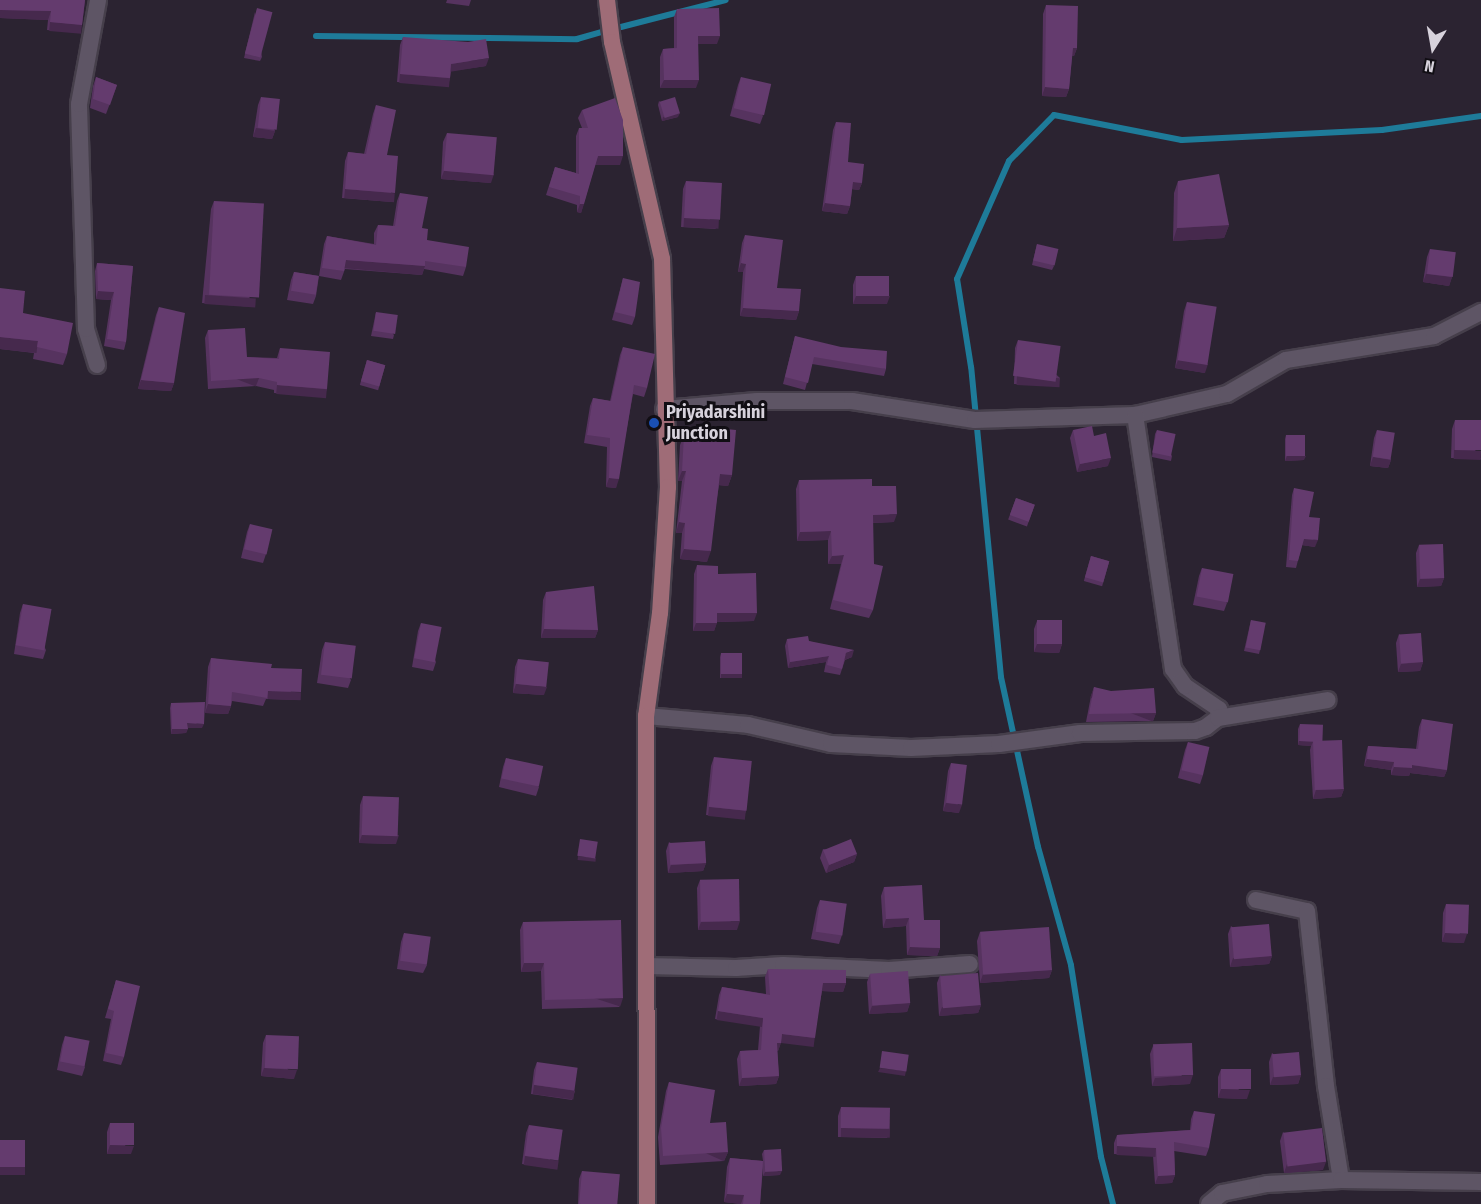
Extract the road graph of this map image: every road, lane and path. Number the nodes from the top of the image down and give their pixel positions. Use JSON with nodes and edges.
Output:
{"nodes":[{"id":1,"x":98,"y":0,"type":"edge"},
{"id":2,"x":607,"y":0,"type":"edge"},
{"id":3,"x":1481,"y":312,"type":"edge"},
{"id":4,"x":97,"y":365,"type":"dead end"},
{"id":5,"x":664,"y":409,"type":"junction"},
{"id":6,"x":1135,"y":415,"type":"junction"},
{"id":7,"x":1328,"y":700,"type":"dead end"},
{"id":8,"x":646,"y":716,"type":"junction"},
{"id":9,"x":1218,"y":717,"type":"junction"},
{"id":10,"x":1256,"y":900,"type":"dead end"},
{"id":11,"x":970,"y":964,"type":"dead end"},
{"id":12,"x":646,"y":966,"type":"junction"},
{"id":13,"x":1341,"y":1180,"type":"junction"},
{"id":14,"x":1481,"y":1182,"type":"edge"},
{"id":15,"x":647,"y":1204,"type":"edge"},
{"id":16,"x":1209,"y":1204,"type":"edge"}],
"edges":[{"from":1,"to":4,"type":"street"},
{"from":2,"to":5,"type":"main road"},
{"from":3,"to":6,"type":"street"},
{"from":5,"to":6,"type":"street"},
{"from":5,"to":8,"type":"main road"},
{"from":6,"to":9,"type":"street"},
{"from":7,"to":9,"type":"street"},
{"from":8,"to":9,"type":"street"},
{"from":8,"to":12,"type":"main road"},
{"from":10,"to":13,"type":"street"},
{"from":11,"to":12,"type":"street"},
{"from":12,"to":15,"type":"main road"},
{"from":13,"to":14,"type":"street"},
{"from":13,"to":16,"type":"street"}]}
